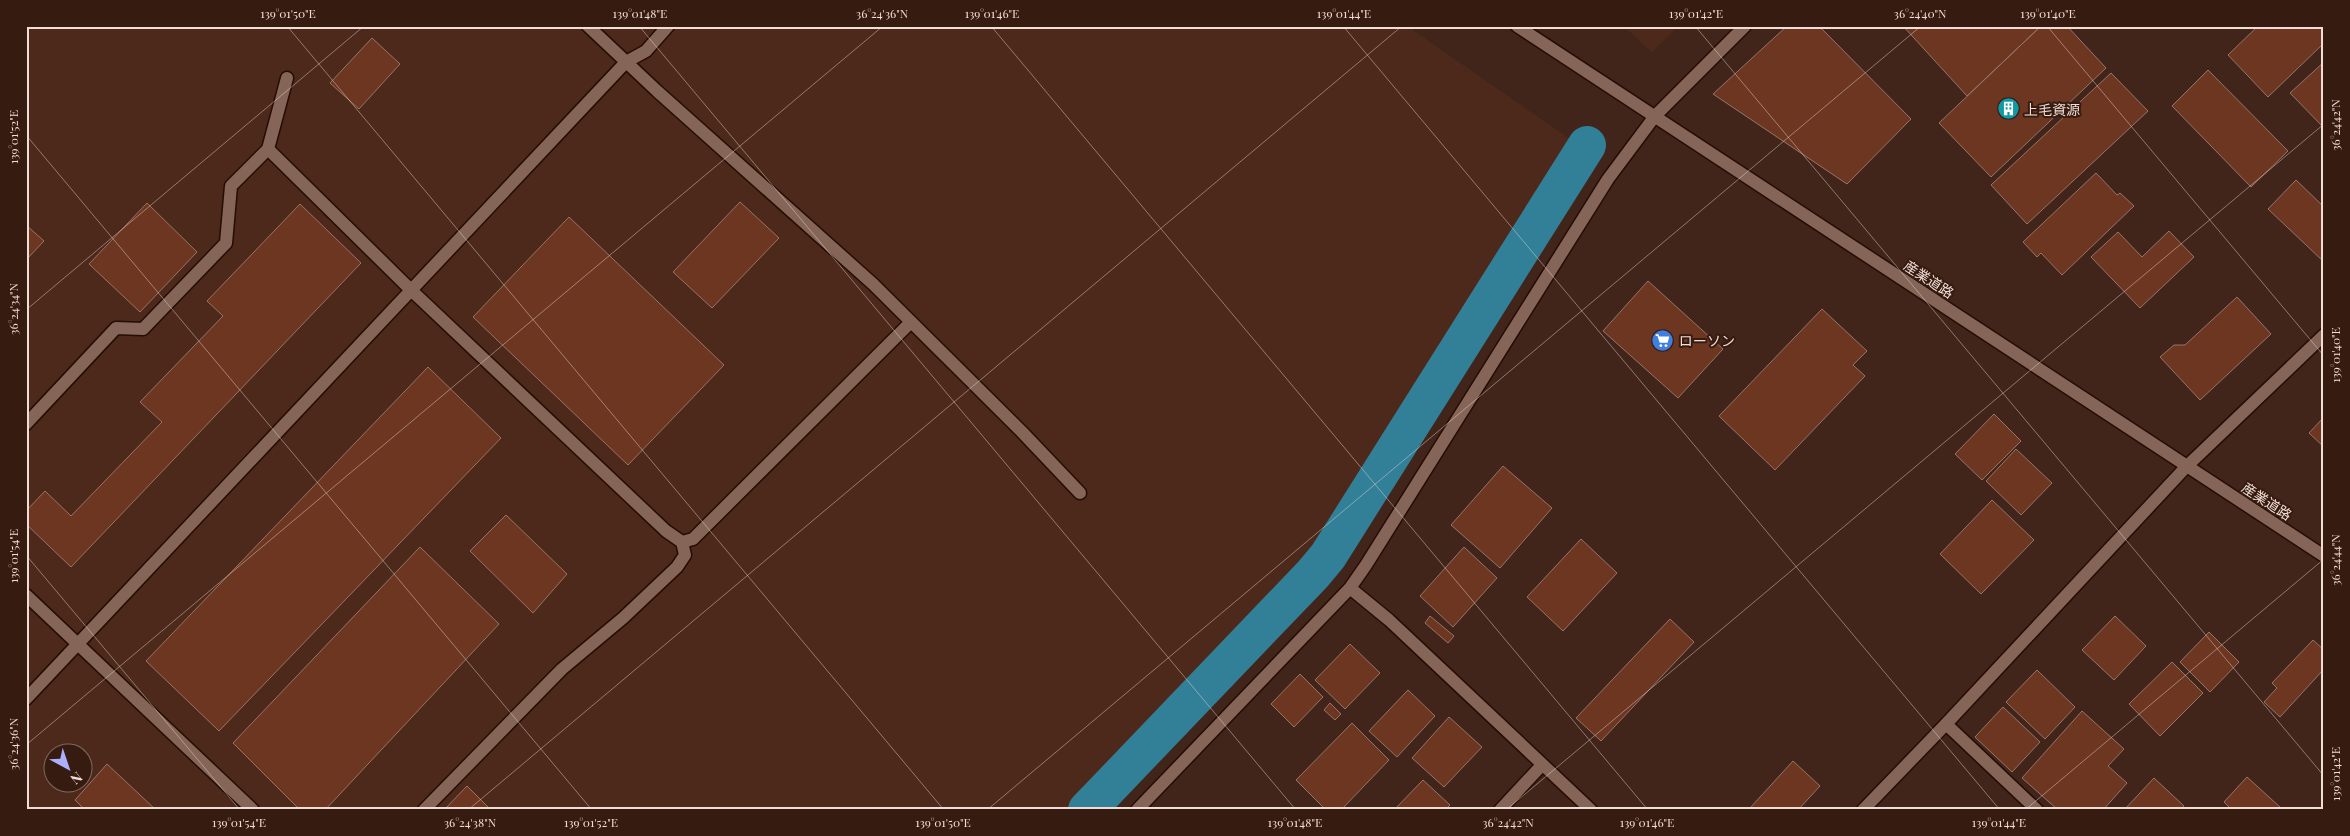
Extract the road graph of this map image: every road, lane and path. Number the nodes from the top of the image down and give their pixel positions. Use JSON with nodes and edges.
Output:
{"nodes":[{"id":1,"x":588,"y":26,"type":"edge"},
{"id":2,"x":668,"y":26,"type":"edge"},
{"id":3,"x":1517,"y":26,"type":"edge"},
{"id":4,"x":1745,"y":26,"type":"edge"},
{"id":5,"x":626,"y":62,"type":"junction"},
{"id":6,"x":287,"y":78,"type":"dead end"},
{"id":7,"x":1655,"y":116,"type":"junction"},
{"id":8,"x":268,"y":149,"type":"junction"},
{"id":9,"x":411,"y":290,"type":"junction"},
{"id":10,"x":911,"y":322,"type":"junction"},
{"id":11,"x":2324,"y":335,"type":"edge"},
{"id":12,"x":26,"y":424,"type":"edge"},
{"id":13,"x":2186,"y":467,"type":"junction"},
{"id":14,"x":1080,"y":493,"type":"dead end"},
{"id":15,"x":682,"y":542,"type":"junction"},
{"id":16,"x":2324,"y":556,"type":"edge"},
{"id":17,"x":1350,"y":588,"type":"junction"},
{"id":18,"x":26,"y":595,"type":"edge"},
{"id":19,"x":78,"y":644,"type":"junction"},
{"id":20,"x":26,"y":699,"type":"edge"},
{"id":21,"x":1946,"y":724,"type":"junction"},
{"id":22,"x":1542,"y":765,"type":"junction"},
{"id":23,"x":253,"y":810,"type":"edge"},
{"id":24,"x":424,"y":810,"type":"edge"},
{"id":25,"x":1137,"y":810,"type":"edge"},
{"id":26,"x":1500,"y":810,"type":"edge"},
{"id":27,"x":1591,"y":810,"type":"edge"},
{"id":28,"x":1863,"y":810,"type":"edge"},
{"id":29,"x":2037,"y":810,"type":"edge"}],
"edges":[{"from":1,"to":5,"type":"street"},
{"from":2,"to":5,"type":"street"},
{"from":3,"to":7,"type":"street","name":"産業道路"},
{"from":4,"to":7,"type":"street"},
{"from":5,"to":9,"type":"street"},
{"from":5,"to":10,"type":"street"},
{"from":6,"to":8,"type":"street"},
{"from":7,"to":13,"type":"street","name":"産業道路"},
{"from":7,"to":17,"type":"street"},
{"from":8,"to":9,"type":"street"},
{"from":8,"to":12,"type":"street"},
{"from":9,"to":15,"type":"street"},
{"from":9,"to":19,"type":"street"},
{"from":10,"to":14,"type":"street"},
{"from":10,"to":15,"type":"street"},
{"from":11,"to":13,"type":"street"},
{"from":13,"to":16,"type":"street","name":"産業道路"},
{"from":13,"to":21,"type":"street"},
{"from":15,"to":24,"type":"street"},
{"from":17,"to":22,"type":"street"},
{"from":17,"to":25,"type":"street"},
{"from":18,"to":19,"type":"street"},
{"from":19,"to":20,"type":"street"},
{"from":19,"to":23,"type":"street"},
{"from":21,"to":28,"type":"street"},
{"from":21,"to":29,"type":"street"},
{"from":22,"to":26,"type":"street"},
{"from":22,"to":27,"type":"street"}]}
